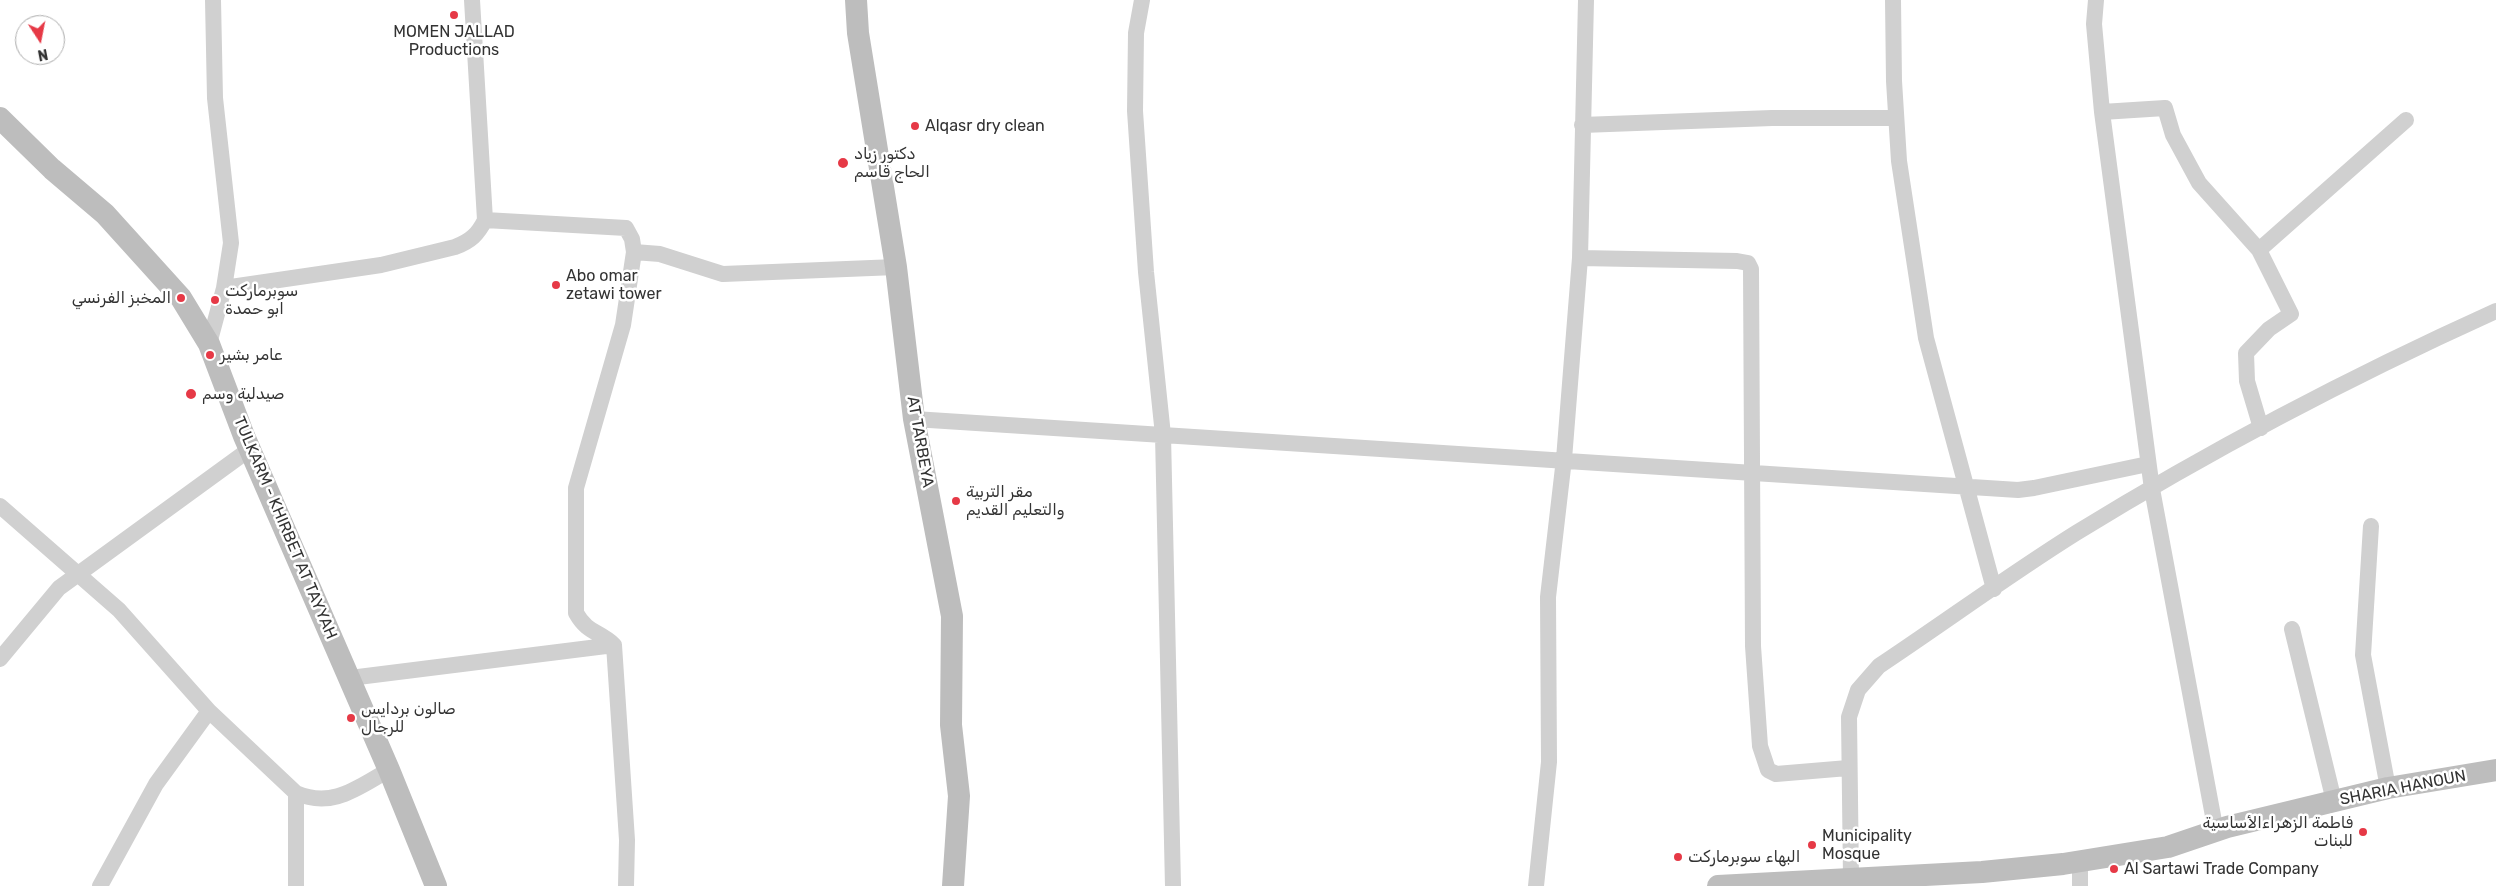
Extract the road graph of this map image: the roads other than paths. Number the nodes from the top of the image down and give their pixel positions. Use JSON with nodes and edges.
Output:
{"nodes":[{"id":1,"x":213,"y":0,"type":"edge"},
{"id":2,"x":472,"y":0,"type":"edge"},
{"id":3,"x":856,"y":0,"type":"edge"},
{"id":4,"x":1142,"y":0,"type":"edge"},
{"id":5,"x":1586,"y":0,"type":"edge"},
{"id":6,"x":1893,"y":0,"type":"edge"},
{"id":7,"x":2096,"y":0,"type":"edge"},
{"id":8,"x":2102,"y":112,"type":"junction"},
{"id":9,"x":0,"y":118,"type":"edge"},
{"id":10,"x":1896,"y":118,"type":"junction"},
{"id":11,"x":2406,"y":120,"type":"dead end"},
{"id":12,"x":1582,"y":125,"type":"junction"},
{"id":13,"x":485,"y":220,"type":"junction"},
{"id":14,"x":2259,"y":250,"type":"junction"},
{"id":15,"x":634,"y":252,"type":"junction"},
{"id":16,"x":1580,"y":258,"type":"junction"},
{"id":17,"x":896,"y":267,"type":"junction"},
{"id":18,"x":224,"y":288,"type":"junction"},
{"id":19,"x":2496,"y":311,"type":"edge"},
{"id":20,"x":209,"y":344,"type":"junction"},
{"id":21,"x":914,"y":419,"type":"junction"},
{"id":22,"x":2261,"y":428,"type":"junction"},
{"id":23,"x":1163,"y":435,"type":"junction"},
{"id":24,"x":250,"y":449,"type":"junction"},
{"id":25,"x":1564,"y":459,"type":"junction"},
{"id":26,"x":2148,"y":464,"type":"junction"},
{"id":27,"x":1750,"y":472,"type":"junction"},
{"id":28,"x":1966,"y":486,"type":"junction"},
{"id":29,"x":2152,"y":489,"type":"junction"},
{"id":30,"x":0,"y":506,"type":"edge"},
{"id":31,"x":2371,"y":526,"type":"dead end"},
{"id":32,"x":78,"y":574,"type":"junction"},
{"id":33,"x":1994,"y":589,"type":"junction"},
{"id":34,"x":2292,"y":629,"type":"dead end"},
{"id":35,"x":614,"y":645,"type":"junction"},
{"id":36,"x":0,"y":659,"type":"edge"},
{"id":37,"x":350,"y":678,"type":"junction"},
{"id":38,"x":209,"y":711,"type":"junction"},
{"id":39,"x":1848,"y":768,"type":"junction"},
{"id":40,"x":389,"y":770,"type":"junction"},
{"id":41,"x":2496,"y":770,"type":"edge"},
{"id":42,"x":2388,"y":788,"type":"junction"},
{"id":43,"x":302,"y":796,"type":"junction"},
{"id":44,"x":2334,"y":801,"type":"junction"},
{"id":45,"x":2216,"y":832,"type":"junction"},
{"id":46,"x":2080,"y":862,"type":"junction"},
{"id":47,"x":1866,"y":881,"type":"edge"},
{"id":48,"x":100,"y":886,"type":"edge"},
{"id":49,"x":296,"y":886,"type":"edge"},
{"id":50,"x":436,"y":886,"type":"edge"},
{"id":51,"x":626,"y":886,"type":"edge"},
{"id":52,"x":953,"y":886,"type":"edge"},
{"id":53,"x":1173,"y":886,"type":"edge"},
{"id":54,"x":1536,"y":886,"type":"edge"},
{"id":55,"x":1718,"y":886,"type":"edge"},
{"id":56,"x":2080,"y":886,"type":"edge"}],
"edges":[{"from":1,"to":18,"type":"street"},
{"from":2,"to":13,"type":"street"},
{"from":3,"to":17,"type":"street","name":"AT TARBEYA"},
{"from":4,"to":23,"type":"street"},
{"from":5,"to":12,"type":"street"},
{"from":6,"to":10,"type":"street"},
{"from":7,"to":8,"type":"street"},
{"from":8,"to":14,"type":"street"},
{"from":8,"to":26,"type":"street"},
{"from":9,"to":20,"type":"street","name":"TULKARM - KHIRBET AT TAYYAH"},
{"from":10,"to":12,"type":"street"},
{"from":10,"to":28,"type":"street"},
{"from":11,"to":14,"type":"street"},
{"from":12,"to":16,"type":"street"},
{"from":13,"to":15,"type":"street"},
{"from":13,"to":18,"type":"street"},
{"from":14,"to":22,"type":"street"},
{"from":15,"to":17,"type":"street"},
{"from":15,"to":35,"type":"street"},
{"from":16,"to":25,"type":"street"},
{"from":16,"to":27,"type":"street"},
{"from":17,"to":21,"type":"street","name":"AT TARBEYA"},
{"from":18,"to":20,"type":"street"},
{"from":19,"to":22,"type":"street"},
{"from":20,"to":24,"type":"street","name":"TULKARM - KHIRBET AT TAYYAH"},
{"from":21,"to":23,"type":"street"},
{"from":21,"to":52,"type":"street","name":"AT TARBEYA"},
{"from":22,"to":29,"type":"street"},
{"from":23,"to":25,"type":"street"},
{"from":23,"to":53,"type":"street"},
{"from":24,"to":32,"type":"street"},
{"from":24,"to":37,"type":"street","name":"TULKARM - KHIRBET AT TAYYAH"},
{"from":25,"to":27,"type":"street"},
{"from":25,"to":54,"type":"street"},
{"from":26,"to":28,"type":"street"},
{"from":26,"to":29,"type":"street"},
{"from":27,"to":28,"type":"street"},
{"from":27,"to":39,"type":"street"},
{"from":28,"to":33,"type":"street"},
{"from":29,"to":33,"type":"street"},
{"from":29,"to":45,"type":"street"},
{"from":30,"to":32,"type":"street"},
{"from":31,"to":42,"type":"street"},
{"from":32,"to":36,"type":"street"},
{"from":32,"to":38,"type":"street"},
{"from":33,"to":39,"type":"street"},
{"from":34,"to":44,"type":"street"},
{"from":35,"to":37,"type":"street"},
{"from":35,"to":51,"type":"street"},
{"from":37,"to":40,"type":"street","name":"TULKARM - KHIRBET AT TAYYAH"},
{"from":38,"to":43,"type":"street"},
{"from":38,"to":48,"type":"street"},
{"from":39,"to":47,"type":"street"},
{"from":40,"to":43,"type":"street"},
{"from":40,"to":50,"type":"street","name":"TULKARM - KHIRBET AT TAYYAH"},
{"from":41,"to":42,"type":"street","name":"SHARIA HANOUN"},
{"from":42,"to":44,"type":"street","name":"SHARIA HANOUN"},
{"from":43,"to":49,"type":"street"},
{"from":44,"to":45,"type":"street","name":"SHARIA HANOUN"},
{"from":45,"to":46,"type":"street","name":"SHARIA HANOUN"},
{"from":46,"to":47,"type":"street","name":"SHARIA HANOUN"},
{"from":46,"to":56,"type":"street"},
{"from":47,"to":55,"type":"street","name":"SHARIA HANOUN"}]}
